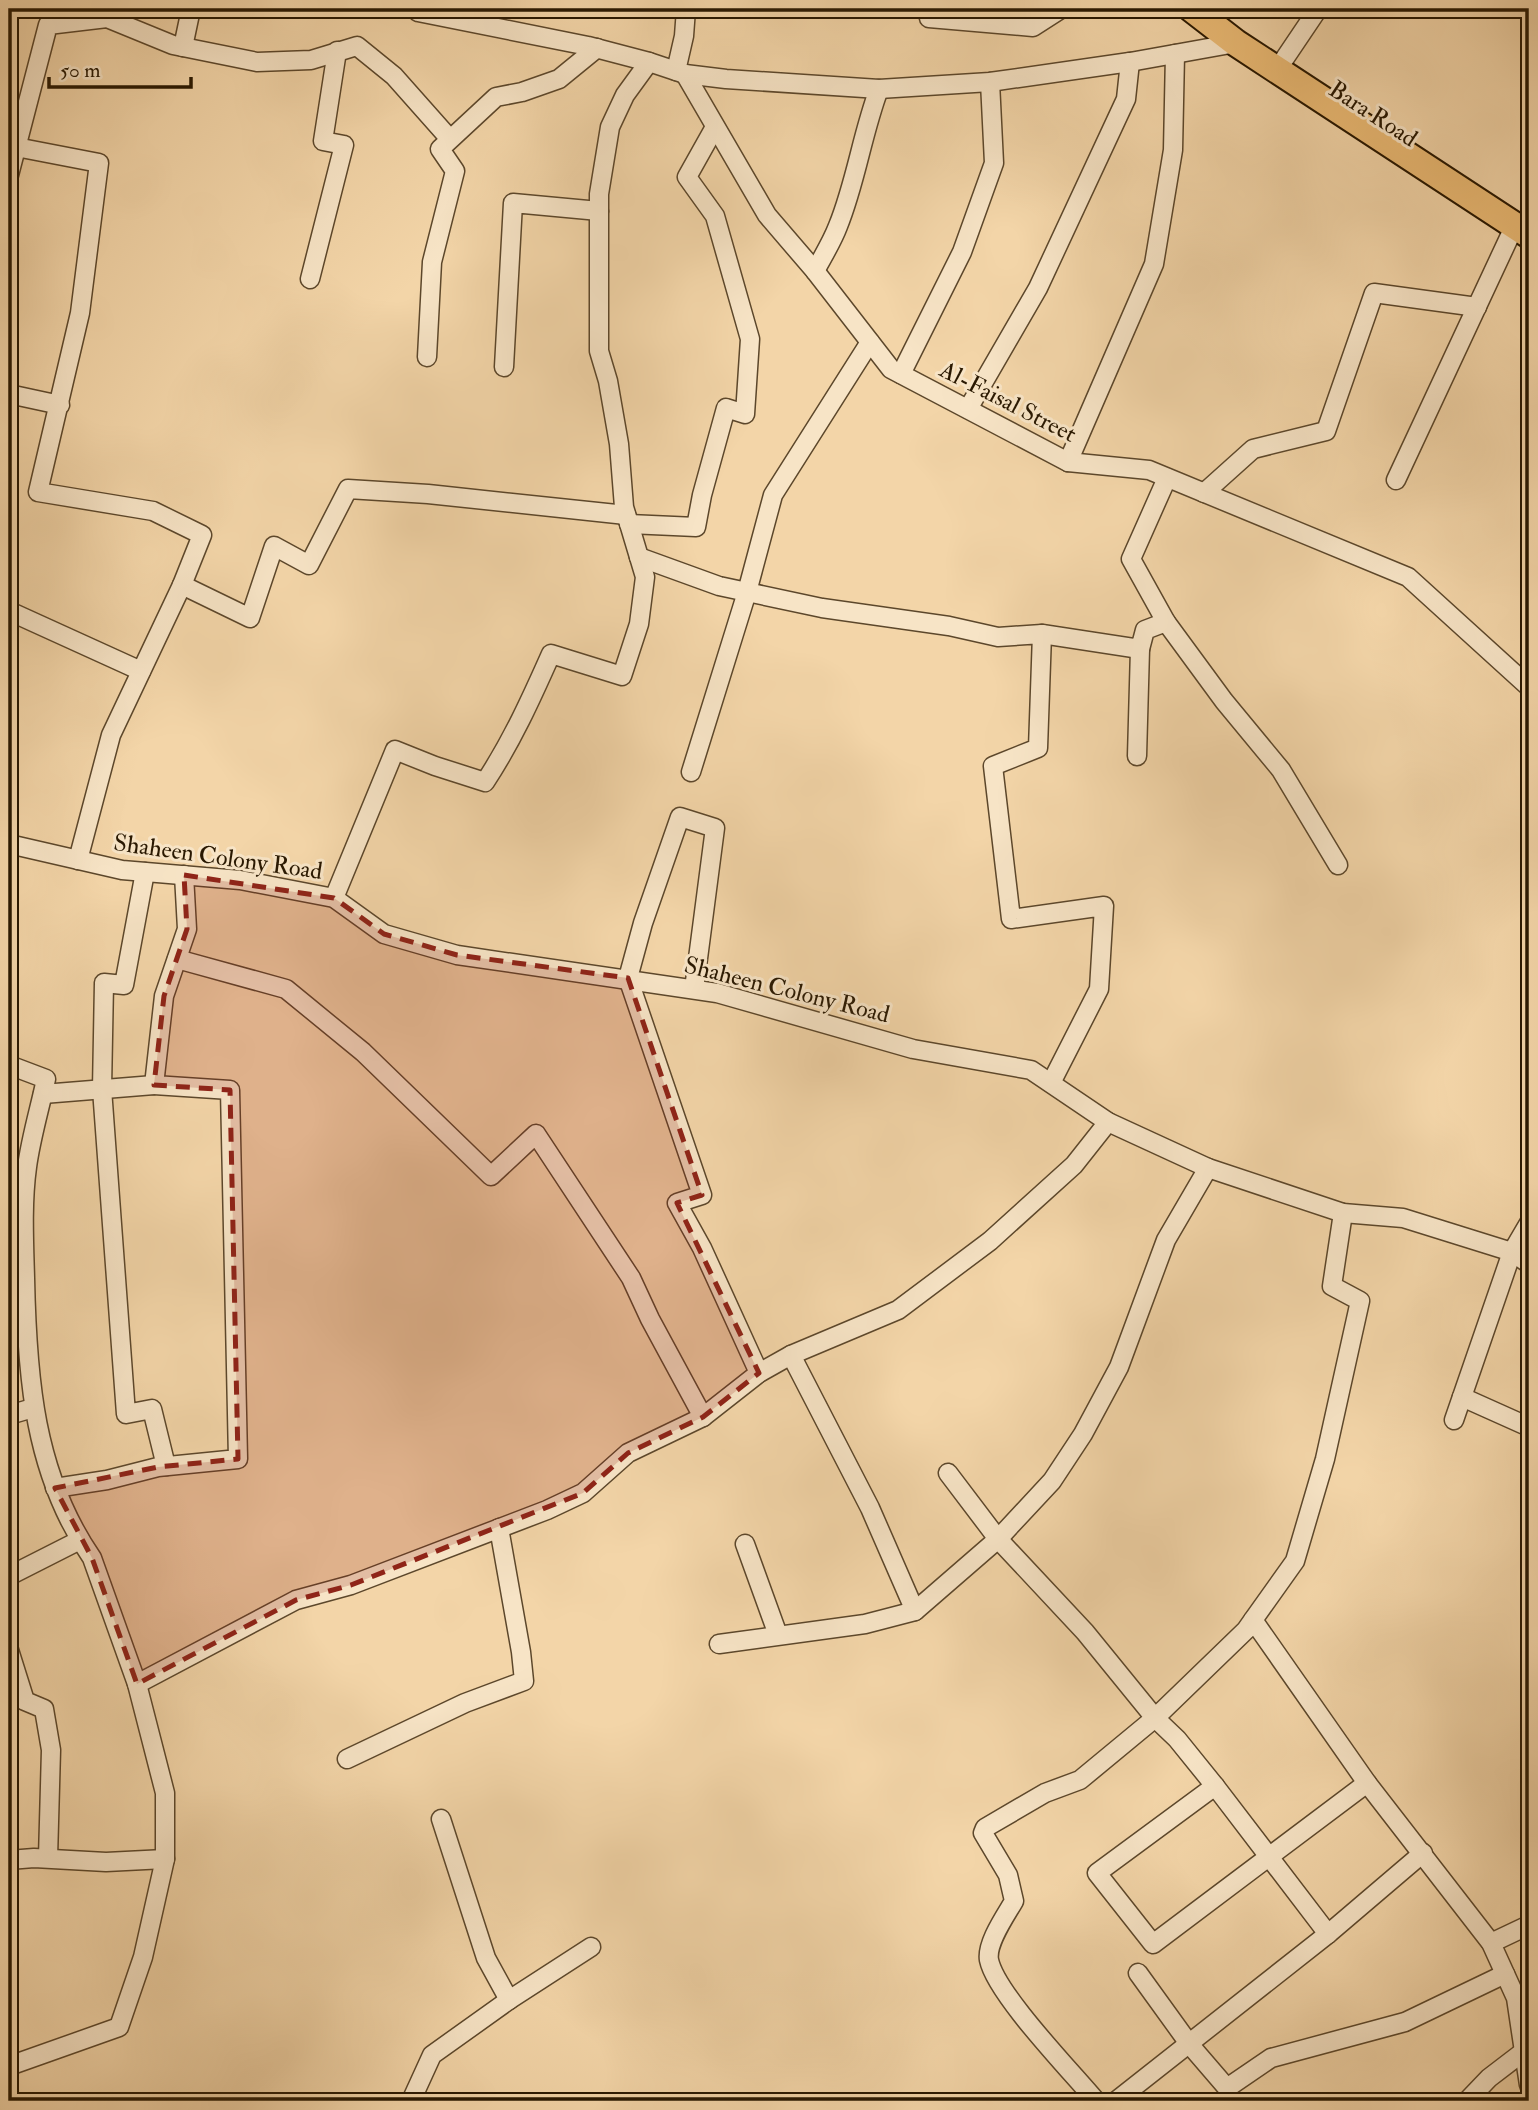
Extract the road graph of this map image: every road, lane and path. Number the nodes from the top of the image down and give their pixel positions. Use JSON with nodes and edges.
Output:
{"nodes":[{"id":1,"x":191,"y":9,"type":"edge"},
{"id":2,"x":419,"y":9,"type":"edge"},
{"id":3,"x":686,"y":9,"type":"edge"},
{"id":4,"x":928,"y":9,"type":"edge"},
{"id":5,"x":1061,"y":9,"type":"edge"},
{"id":6,"x":1192,"y":9,"type":"edge"},
{"id":7,"x":1220,"y":9,"type":"edge"},
{"id":8,"x":1318,"y":9,"type":"edge"},
{"id":9,"x":1246,"y":41,"type":"junction"},
{"id":10,"x":183,"y":47,"type":"junction"},
{"id":11,"x":597,"y":48,"type":"junction"},
{"id":12,"x":337,"y":51,"type":"junction"},
{"id":13,"x":1175,"y":54,"type":"junction"},
{"id":14,"x":1285,"y":58,"type":"junction"},
{"id":15,"x":649,"y":62,"type":"junction"},
{"id":16,"x":1130,"y":62,"type":"junction"},
{"id":17,"x":680,"y":72,"type":"junction"},
{"id":18,"x":989,"y":82,"type":"junction"},
{"id":19,"x":879,"y":89,"type":"junction"},
{"id":20,"x":15,"y":123,"type":"edge"},
{"id":21,"x":715,"y":127,"type":"junction"},
{"id":22,"x":449,"y":138,"type":"junction"},
{"id":23,"x":16,"y":147,"type":"junction"},
{"id":24,"x":9,"y":174,"type":"edge"},
{"id":25,"x":599,"y":211,"type":"junction"},
{"id":26,"x":1524,"y":225,"type":"edge"},
{"id":27,"x":815,"y":271,"type":"junction"},
{"id":28,"x":310,"y":279,"type":"dead end"},
{"id":29,"x":1477,"y":306,"type":"junction"},
{"id":30,"x":870,"y":342,"type":"junction"},
{"id":31,"x":427,"y":358,"type":"dead end"},
{"id":32,"x":504,"y":367,"type":"dead end"},
{"id":33,"x":901,"y":374,"type":"junction"},
{"id":34,"x":9,"y":394,"type":"edge"},
{"id":35,"x":60,"y":405,"type":"junction"},
{"id":36,"x":968,"y":409,"type":"junction"},
{"id":37,"x":1068,"y":462,"type":"junction"},
{"id":38,"x":1167,"y":478,"type":"junction"},
{"id":39,"x":1396,"y":480,"type":"dead end"},
{"id":40,"x":1204,"y":493,"type":"junction"},
{"id":41,"x":628,"y":519,"type":"junction"},
{"id":42,"x":639,"y":557,"type":"junction"},
{"id":43,"x":182,"y":584,"type":"junction"},
{"id":44,"x":747,"y":592,"type":"junction"},
{"id":45,"x":9,"y":611,"type":"edge"},
{"id":46,"x":1166,"y":622,"type":"junction"},
{"id":47,"x":1042,"y":635,"type":"junction"},
{"id":48,"x":1140,"y":649,"type":"junction"},
{"id":49,"x":141,"y":671,"type":"junction"},
{"id":50,"x":1529,"y":687,"type":"edge"},
{"id":51,"x":1137,"y":756,"type":"dead end"},
{"id":52,"x":691,"y":772,"type":"dead end"},
{"id":53,"x":9,"y":844,"type":"edge"},
{"id":54,"x":78,"y":860,"type":"junction"},
{"id":55,"x":1338,"y":866,"type":"dead end"},
{"id":56,"x":145,"y":872,"type":"junction"},
{"id":57,"x":184,"y":875,"type":"junction"},
{"id":58,"x":334,"y":898,"type":"junction"},
{"id":59,"x":177,"y":959,"type":"junction"},
{"id":60,"x":628,"y":978,"type":"junction"},
{"id":61,"x":694,"y":989,"type":"junction"},
{"id":62,"x":9,"y":1065,"type":"edge"},
{"id":63,"x":1051,"y":1083,"type":"junction"},
{"id":64,"x":154,"y":1085,"type":"junction"},
{"id":65,"x":102,"y":1089,"type":"junction"},
{"id":66,"x":43,"y":1094,"type":"junction"},
{"id":67,"x":1108,"y":1122,"type":"junction"},
{"id":68,"x":1208,"y":1168,"type":"junction"},
{"id":69,"x":1343,"y":1213,"type":"junction"},
{"id":70,"x":1529,"y":1223,"type":"edge"},
{"id":71,"x":1512,"y":1252,"type":"junction"},
{"id":72,"x":1529,"y":1264,"type":"edge"},
{"id":73,"x":791,"y":1354,"type":"junction"},
{"id":74,"x":759,"y":1373,"type":"junction"},
{"id":75,"x":1462,"y":1397,"type":"junction"},
{"id":76,"x":33,"y":1408,"type":"junction"},
{"id":77,"x":9,"y":1415,"type":"edge"},
{"id":78,"x":703,"y":1417,"type":"junction"},
{"id":79,"x":1454,"y":1420,"type":"dead end"},
{"id":80,"x":1529,"y":1427,"type":"edge"},
{"id":81,"x":166,"y":1466,"type":"junction"},
{"id":82,"x":948,"y":1473,"type":"dead end"},
{"id":83,"x":55,"y":1488,"type":"junction"},
{"id":84,"x":499,"y":1528,"type":"junction"},
{"id":85,"x":998,"y":1539,"type":"junction"},
{"id":86,"x":80,"y":1540,"type":"junction"},
{"id":87,"x":745,"y":1544,"type":"dead end"},
{"id":88,"x":9,"y":1576,"type":"edge"},
{"id":89,"x":915,"y":1611,"type":"junction"},
{"id":90,"x":1253,"y":1620,"type":"junction"},
{"id":91,"x":778,"y":1635,"type":"junction"},
{"id":92,"x":719,"y":1644,"type":"dead end"},
{"id":93,"x":9,"y":1650,"type":"edge"},
{"id":94,"x":137,"y":1684,"type":"junction"},
{"id":95,"x":1155,"y":1717,"type":"junction"},
{"id":96,"x":347,"y":1759,"type":"dead end"},
{"id":97,"x":1367,"y":1783,"type":"junction"},
{"id":98,"x":1215,"y":1786,"type":"junction"},
{"id":99,"x":441,"y":1819,"type":"dead end"},
{"id":100,"x":1423,"y":1853,"type":"junction"},
{"id":101,"x":1268,"y":1856,"type":"junction"},
{"id":102,"x":48,"y":1858,"type":"junction"},
{"id":103,"x":164,"y":1859,"type":"junction"},
{"id":104,"x":9,"y":1860,"type":"edge"},
{"id":105,"x":1529,"y":1926,"type":"edge"},
{"id":106,"x":1328,"y":1934,"type":"junction"},
{"id":107,"x":1491,"y":1943,"type":"junction"},
{"id":108,"x":591,"y":1947,"type":"dead end"},
{"id":109,"x":1138,"y":1973,"type":"dead end"},
{"id":110,"x":1505,"y":1974,"type":"junction"},
{"id":111,"x":509,"y":2000,"type":"junction"},
{"id":112,"x":1189,"y":2045,"type":"junction"},
{"id":113,"x":1523,"y":2052,"type":"junction"},
{"id":114,"x":9,"y":2066,"type":"edge"},
{"id":115,"x":1529,"y":2085,"type":"edge"},
{"id":116,"x":411,"y":2101,"type":"edge"},
{"id":117,"x":1096,"y":2101,"type":"edge"},
{"id":118,"x":1116,"y":2101,"type":"edge"},
{"id":119,"x":1467,"y":2101,"type":"edge"}],
"edges":[{"from":1,"to":10,"type":"street"},
{"from":2,"to":11,"type":"street"},
{"from":3,"to":17,"type":"street"},
{"from":4,"to":5,"type":"street"},
{"from":6,"to":9,"type":"main road"},
{"from":7,"to":9,"type":"main road","name":"Bara Road"},
{"from":8,"to":14,"type":"street"},
{"from":9,"to":13,"type":"street"},
{"from":9,"to":14,"type":"main road","name":"Bara Road"},
{"from":9,"to":26,"type":"main road"},
{"from":10,"to":12,"type":"street"},
{"from":10,"to":20,"type":"street"},
{"from":11,"to":15,"type":"street"},
{"from":11,"to":22,"type":"street"},
{"from":12,"to":22,"type":"street"},
{"from":12,"to":28,"type":"street"},
{"from":13,"to":16,"type":"street"},
{"from":13,"to":37,"type":"street"},
{"from":14,"to":26,"type":"main road","name":"Bara Road"},
{"from":15,"to":17,"type":"street"},
{"from":15,"to":25,"type":"street"},
{"from":16,"to":18,"type":"street"},
{"from":16,"to":36,"type":"street"},
{"from":17,"to":19,"type":"street"},
{"from":17,"to":21,"type":"street","name":"Al-Faisal Street"},
{"from":18,"to":19,"type":"street"},
{"from":18,"to":33,"type":"street"},
{"from":19,"to":27,"type":"street"},
{"from":20,"to":23,"type":"street"},
{"from":21,"to":27,"type":"street","name":"Al-Faisal Street"},
{"from":21,"to":41,"type":"street"},
{"from":22,"to":31,"type":"street"},
{"from":23,"to":24,"type":"street"},
{"from":23,"to":35,"type":"street"},
{"from":25,"to":32,"type":"street"},
{"from":25,"to":41,"type":"street"},
{"from":26,"to":29,"type":"street"},
{"from":27,"to":30,"type":"street","name":"Al-Faisal Street"},
{"from":29,"to":39,"type":"street"},
{"from":29,"to":40,"type":"street"},
{"from":30,"to":33,"type":"street","name":"Al-Faisal Street"},
{"from":30,"to":44,"type":"street"},
{"from":33,"to":36,"type":"street","name":"Al-Faisal Street"},
{"from":34,"to":35,"type":"street"},
{"from":35,"to":43,"type":"street"},
{"from":36,"to":37,"type":"street","name":"Al-Faisal Street"},
{"from":37,"to":38,"type":"street","name":"Al-Faisal Street"},
{"from":38,"to":40,"type":"street","name":"Al-Faisal Street"},
{"from":38,"to":46,"type":"street"},
{"from":40,"to":50,"type":"street","name":"Al-Faisal Street"},
{"from":41,"to":42,"type":"street"},
{"from":41,"to":43,"type":"street"},
{"from":42,"to":44,"type":"street"},
{"from":42,"to":58,"type":"street"},
{"from":43,"to":49,"type":"street"},
{"from":44,"to":47,"type":"street"},
{"from":44,"to":52,"type":"street"},
{"from":45,"to":49,"type":"street"},
{"from":46,"to":48,"type":"street"},
{"from":46,"to":55,"type":"street"},
{"from":47,"to":48,"type":"street"},
{"from":47,"to":63,"type":"street"},
{"from":48,"to":51,"type":"street"},
{"from":49,"to":54,"type":"street"},
{"from":53,"to":54,"type":"street","name":"Shaheen Colony Road"},
{"from":54,"to":56,"type":"street","name":"Shaheen Colony Road"},
{"from":56,"to":57,"type":"street","name":"Shaheen Colony Road"},
{"from":56,"to":65,"type":"street"},
{"from":57,"to":58,"type":"street","name":"Shaheen Colony Road"},
{"from":57,"to":59,"type":"street"},
{"from":58,"to":60,"type":"street","name":"Shaheen Colony Road"},
{"from":59,"to":64,"type":"street"},
{"from":59,"to":78,"type":"street"},
{"from":60,"to":61,"type":"street","name":"Shaheen Colony Road"},
{"from":60,"to":61,"type":"street"},
{"from":60,"to":74,"type":"street"},
{"from":61,"to":63,"type":"street","name":"Shaheen Colony Road"},
{"from":62,"to":66,"type":"street"},
{"from":63,"to":67,"type":"street","name":"Shaheen Colony Road"},
{"from":64,"to":65,"type":"street"},
{"from":64,"to":81,"type":"street"},
{"from":65,"to":66,"type":"street"},
{"from":65,"to":81,"type":"street"},
{"from":66,"to":76,"type":"street"},
{"from":67,"to":68,"type":"street","name":"Shaheen Colony Road"},
{"from":67,"to":73,"type":"street"},
{"from":68,"to":69,"type":"street","name":"Shaheen Colony Road"},
{"from":68,"to":85,"type":"street"},
{"from":69,"to":71,"type":"street","name":"Shaheen Colony Road"},
{"from":69,"to":90,"type":"street"},
{"from":70,"to":71,"type":"street"},
{"from":71,"to":72,"type":"street","name":"Shaheen Colony Road"},
{"from":71,"to":75,"type":"street"},
{"from":73,"to":74,"type":"street"},
{"from":73,"to":89,"type":"street"},
{"from":74,"to":78,"type":"street"},
{"from":75,"to":79,"type":"street"},
{"from":75,"to":80,"type":"street"},
{"from":76,"to":77,"type":"street"},
{"from":76,"to":83,"type":"street"},
{"from":78,"to":84,"type":"street"},
{"from":81,"to":83,"type":"street"},
{"from":82,"to":85,"type":"street"},
{"from":83,"to":86,"type":"street"},
{"from":84,"to":94,"type":"street"},
{"from":84,"to":96,"type":"street"},
{"from":85,"to":89,"type":"street"},
{"from":85,"to":95,"type":"street"},
{"from":86,"to":88,"type":"street"},
{"from":86,"to":94,"type":"street"},
{"from":87,"to":91,"type":"street"},
{"from":89,"to":91,"type":"street"},
{"from":90,"to":95,"type":"street"},
{"from":90,"to":97,"type":"street"},
{"from":91,"to":92,"type":"street"},
{"from":93,"to":102,"type":"street"},
{"from":94,"to":103,"type":"street"},
{"from":95,"to":98,"type":"street"},
{"from":95,"to":117,"type":"street"},
{"from":97,"to":100,"type":"street"},
{"from":97,"to":101,"type":"street"},
{"from":98,"to":101,"type":"street"},
{"from":98,"to":101,"type":"street"},
{"from":99,"to":111,"type":"street"},
{"from":100,"to":106,"type":"street"},
{"from":100,"to":107,"type":"street"},
{"from":101,"to":106,"type":"street"},
{"from":102,"to":103,"type":"street"},
{"from":102,"to":104,"type":"street"},
{"from":103,"to":114,"type":"street"},
{"from":105,"to":107,"type":"street"},
{"from":106,"to":112,"type":"street"},
{"from":107,"to":110,"type":"street"},
{"from":108,"to":111,"type":"street"},
{"from":109,"to":112,"type":"street"},
{"from":110,"to":112,"type":"street"},
{"from":110,"to":113,"type":"street"},
{"from":111,"to":116,"type":"street"},
{"from":112,"to":118,"type":"street"},
{"from":113,"to":115,"type":"street"},
{"from":113,"to":119,"type":"street"}]}
